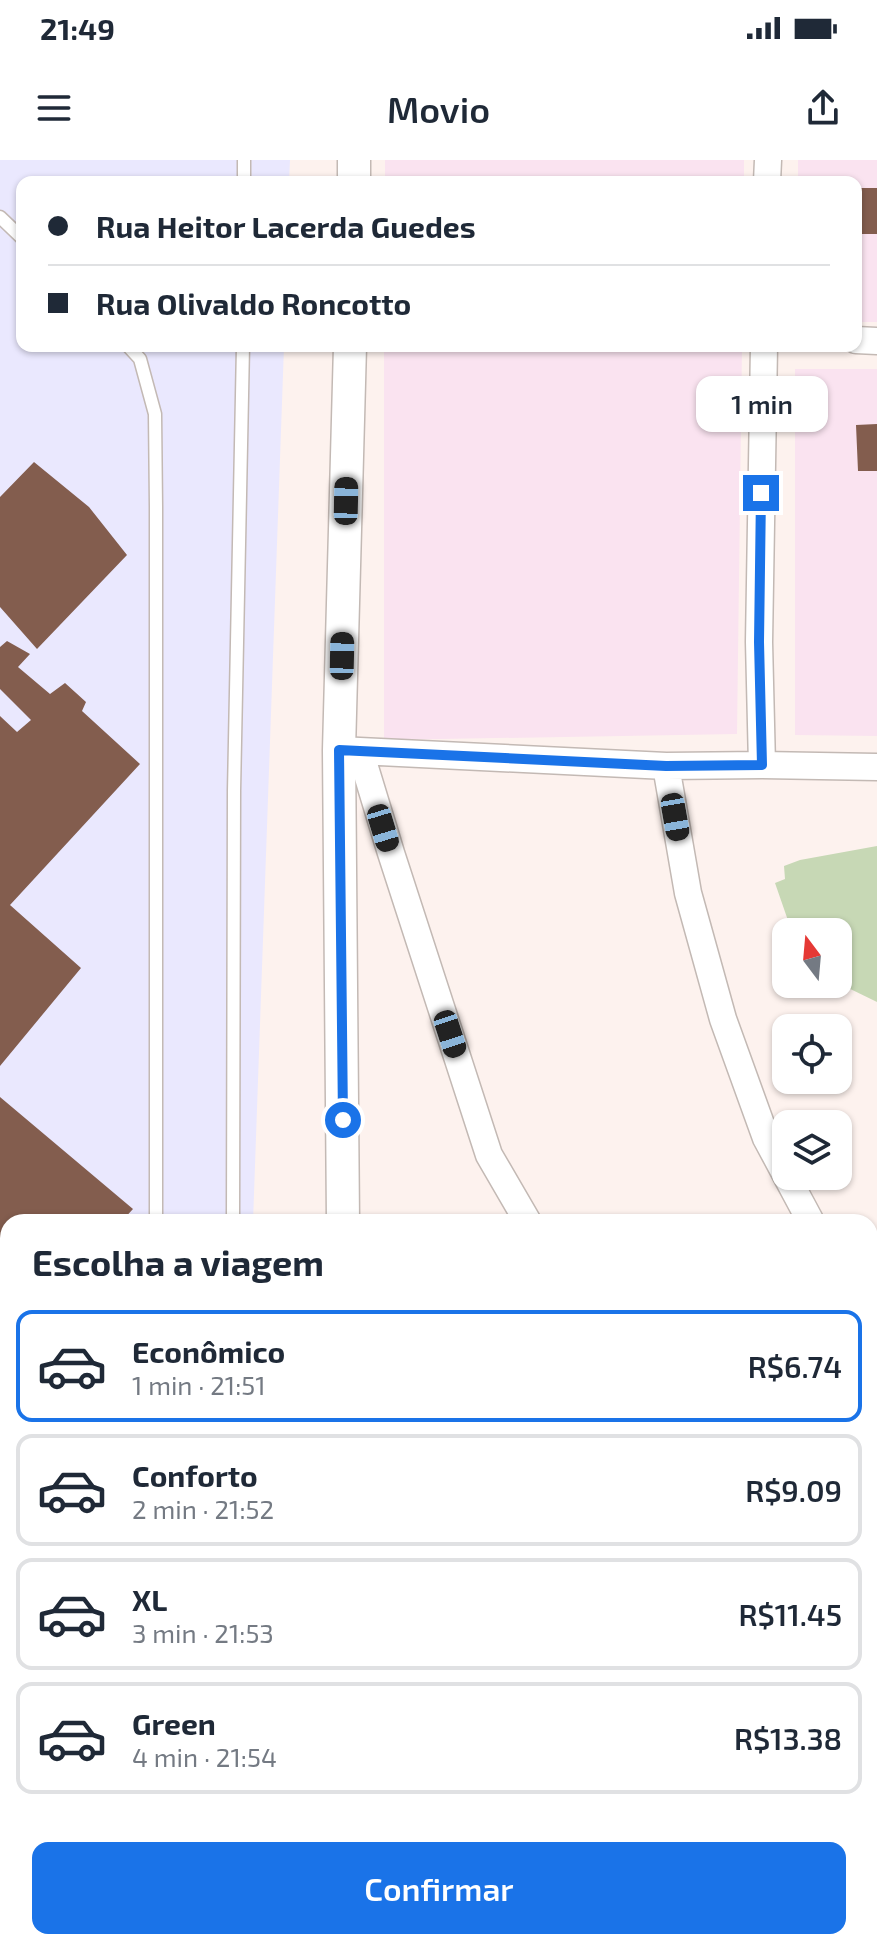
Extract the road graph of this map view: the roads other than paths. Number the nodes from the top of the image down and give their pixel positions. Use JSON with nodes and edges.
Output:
{"nodes":[{"id":1,"x":0,"y":217,"type":"edge"},
{"id":2,"x":16,"y":232,"type":"edge"},
{"id":3,"x":134,"y":352,"type":"edge"},
{"id":4,"x":243,"y":352,"type":"edge"},
{"id":5,"x":350,"y":352,"type":"edge"},
{"id":6,"x":764,"y":352,"type":"edge"},
{"id":7,"x":349,"y":750,"type":"junction"},
{"id":8,"x":762,"y":765,"type":"junction"},
{"id":9,"x":666,"y":766,"type":"junction"},
{"id":10,"x":877,"y":767,"type":"edge"},
{"id":11,"x":156,"y":1214,"type":"edge"},
{"id":12,"x":233,"y":1214,"type":"edge"},
{"id":13,"x":343,"y":1214,"type":"edge"},
{"id":14,"x":523,"y":1214,"type":"edge"},
{"id":15,"x":807,"y":1214,"type":"edge"}],
"edges":[{"from":1,"to":2,"type":"lane"},
{"from":3,"to":11,"type":"lane"},
{"from":4,"to":12,"type":"lane"},
{"from":5,"to":7,"type":"street"},
{"from":6,"to":8,"type":"street"},
{"from":7,"to":9,"type":"street"},
{"from":7,"to":13,"type":"street"},
{"from":7,"to":14,"type":"street"},
{"from":8,"to":9,"type":"street"},
{"from":8,"to":10,"type":"street"},
{"from":9,"to":15,"type":"street"}]}
